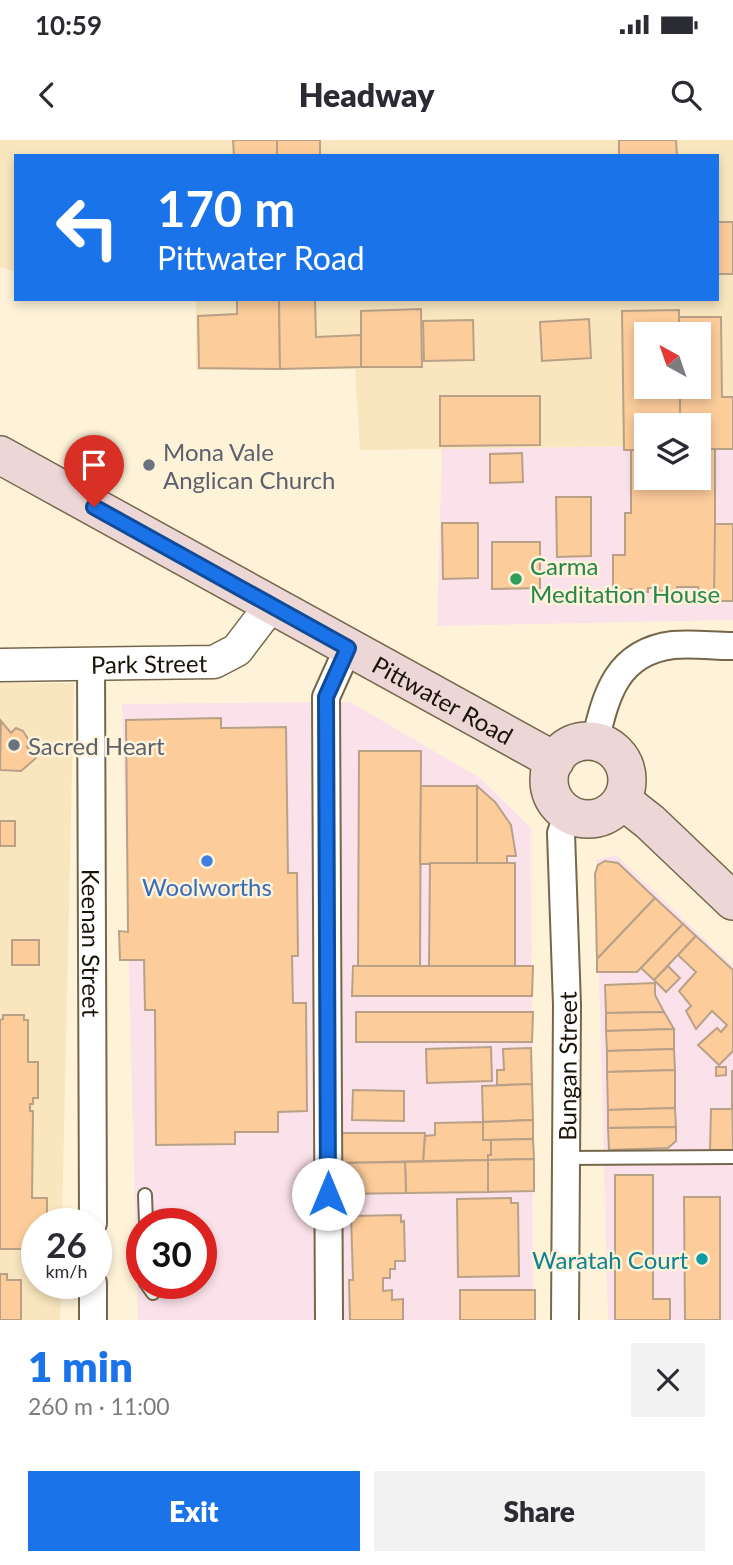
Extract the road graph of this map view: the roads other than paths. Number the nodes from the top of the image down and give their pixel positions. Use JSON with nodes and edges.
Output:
{"nodes":[{"id":1,"x":0,"y":455,"type":"edge"},
{"id":2,"x":272,"y":604,"type":"junction"},
{"id":3,"x":733,"y":646,"type":"edge"},
{"id":4,"x":348,"y":648,"type":"junction"},
{"id":5,"x":0,"y":665,"type":"edge"},
{"id":6,"x":91,"y":665,"type":"junction"},
{"id":7,"x":595,"y":742,"type":"junction"},
{"id":8,"x":555,"y":761,"type":"junction"},
{"id":9,"x":622,"y":800,"type":"junction"},
{"id":10,"x":568,"y":813,"type":"junction"},
{"id":11,"x":733,"y":901,"type":"edge"},
{"id":12,"x":733,"y":1157,"type":"edge"},
{"id":13,"x":565,"y":1158,"type":"junction"},
{"id":14,"x":145,"y":1195,"type":"dead end"},
{"id":15,"x":93,"y":1208,"type":"edge"},
{"id":16,"x":145,"y":1208,"type":"edge"},
{"id":17,"x":93,"y":1299,"type":"edge"},
{"id":18,"x":93,"y":1320,"type":"edge"},
{"id":19,"x":329,"y":1320,"type":"edge"},
{"id":20,"x":565,"y":1320,"type":"edge"}],
"edges":[{"from":1,"to":2,"type":"main road","name":"Pittwater Road"},
{"from":2,"to":4,"type":"main road","name":"Pittwater Road"},
{"from":2,"to":6,"type":"street","name":"Park Street"},
{"from":3,"to":7,"type":"street"},
{"from":4,"to":8,"type":"main road","name":"Pittwater Road"},
{"from":4,"to":19,"type":"street"},
{"from":5,"to":6,"type":"street","name":"Park Street"},
{"from":6,"to":15,"type":"street","name":"Keenan Street"},
{"from":7,"to":8,"type":"main road"},
{"from":7,"to":9,"type":"main road"},
{"from":8,"to":10,"type":"main road"},
{"from":9,"to":10,"type":"main road"},
{"from":9,"to":11,"type":"main road"},
{"from":10,"to":13,"type":"street","name":"Bungan Street"},
{"from":12,"to":13,"type":"lane"},
{"from":13,"to":20,"type":"street","name":"Bungan Street"},
{"from":14,"to":16,"type":"lane"},
{"from":17,"to":18,"type":"street"}]}
